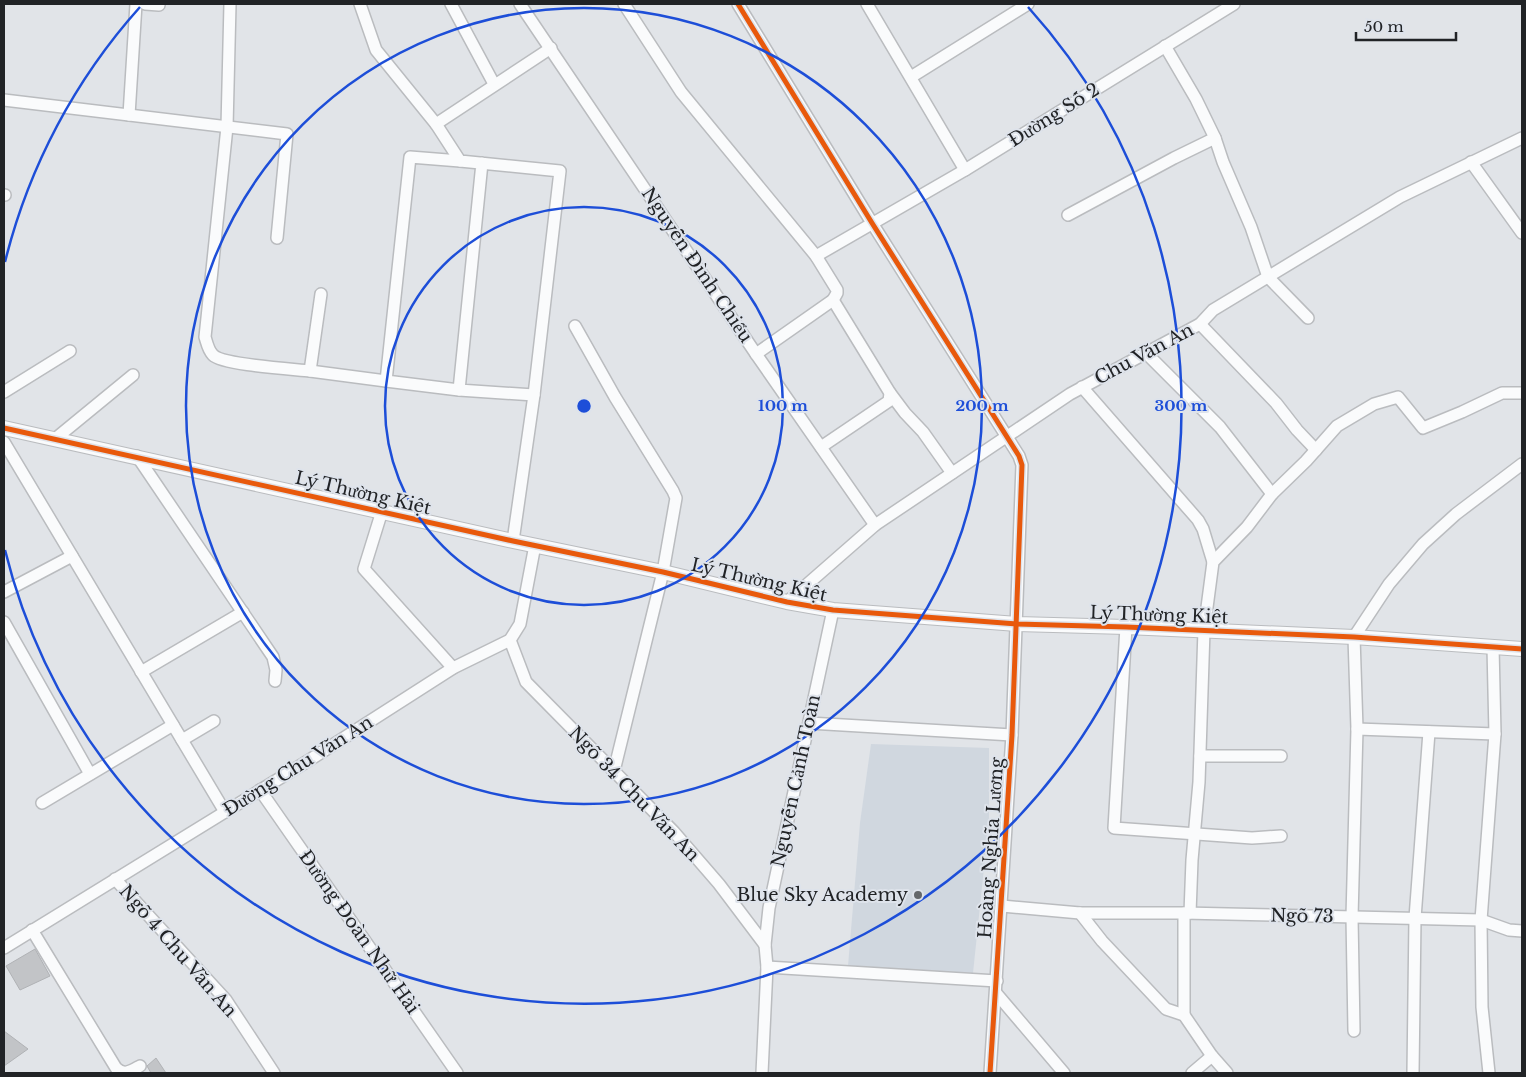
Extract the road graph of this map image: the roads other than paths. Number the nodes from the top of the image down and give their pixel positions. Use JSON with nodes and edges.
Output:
{"nodes":[{"id":1,"x":136,"y":4,"type":"edge"},
{"id":2,"x":145,"y":4,"type":"edge"},
{"id":3,"x":230,"y":4,"type":"edge"},
{"id":4,"x":360,"y":4,"type":"edge"},
{"id":5,"x":451,"y":4,"type":"edge"},
{"id":6,"x":520,"y":4,"type":"edge"},
{"id":7,"x":624,"y":4,"type":"edge"},
{"id":8,"x":738,"y":4,"type":"edge"},
{"id":9,"x":867,"y":4,"type":"edge"},
{"id":10,"x":1028,"y":4,"type":"edge"},
{"id":11,"x":1234,"y":4,"type":"edge"},
{"id":12,"x":159,"y":5,"type":"edge"},
{"id":13,"x":1165,"y":46,"type":"junction"},
{"id":14,"x":551,"y":48,"type":"junction"},
{"id":15,"x":911,"y":77,"type":"junction"},
{"id":16,"x":494,"y":84,"type":"junction"},
{"id":17,"x":4,"y":100,"type":"edge"},
{"id":18,"x":129,"y":115,"type":"junction"},
{"id":19,"x":436,"y":124,"type":"junction"},
{"id":20,"x":227,"y":127,"type":"junction"},
{"id":21,"x":1215,"y":138,"type":"junction"},
{"id":22,"x":1522,"y":138,"type":"edge"},
{"id":23,"x":460,"y":161,"type":"junction"},
{"id":24,"x":1471,"y":162,"type":"junction"},
{"id":25,"x":482,"y":163,"type":"junction"},
{"id":26,"x":966,"y":170,"type":"junction"},
{"id":27,"x":1068,"y":215,"type":"dead end"},
{"id":28,"x":872,"y":223,"type":"junction"},
{"id":29,"x":1522,"y":233,"type":"edge"},
{"id":30,"x":277,"y":238,"type":"dead end"},
{"id":31,"x":816,"y":256,"type":"junction"},
{"id":32,"x":1268,"y":277,"type":"junction"},
{"id":33,"x":321,"y":294,"type":"dead end"},
{"id":34,"x":833,"y":300,"type":"junction"},
{"id":35,"x":1308,"y":318,"type":"dead end"},
{"id":36,"x":1200,"y":324,"type":"junction"},
{"id":37,"x":575,"y":326,"type":"dead end"},
{"id":38,"x":70,"y":351,"type":"dead end"},
{"id":39,"x":1146,"y":353,"type":"junction"},
{"id":40,"x":756,"y":354,"type":"junction"},
{"id":41,"x":310,"y":371,"type":"junction"},
{"id":42,"x":133,"y":375,"type":"dead end"},
{"id":43,"x":386,"y":381,"type":"junction"},
{"id":44,"x":1082,"y":388,"type":"junction"},
{"id":45,"x":459,"y":390,"type":"junction"},
{"id":46,"x":4,"y":392,"type":"edge"},
{"id":47,"x":890,"y":393,"type":"junction"},
{"id":48,"x":1522,"y":393,"type":"edge"},
{"id":49,"x":534,"y":395,"type":"junction"},
{"id":50,"x":4,"y":428,"type":"edge"},
{"id":51,"x":1007,"y":436,"type":"junction"},
{"id":52,"x":55,"y":439,"type":"junction"},
{"id":53,"x":4,"y":442,"type":"edge"},
{"id":54,"x":821,"y":447,"type":"junction"},
{"id":55,"x":1316,"y":450,"type":"junction"},
{"id":56,"x":137,"y":456,"type":"junction"},
{"id":57,"x":1522,"y":464,"type":"edge"},
{"id":58,"x":952,"y":473,"type":"junction"},
{"id":59,"x":1272,"y":494,"type":"junction"},
{"id":60,"x":382,"y":511,"type":"junction"},
{"id":61,"x":875,"y":525,"type":"junction"},
{"id":62,"x":513,"y":541,"type":"junction"},
{"id":63,"x":535,"y":545,"type":"junction"},
{"id":64,"x":72,"y":556,"type":"junction"},
{"id":65,"x":1214,"y":562,"type":"junction"},
{"id":66,"x":663,"y":572,"type":"junction"},
{"id":67,"x":4,"y":592,"type":"edge"},
{"id":68,"x":787,"y":602,"type":"junction"},
{"id":69,"x":833,"y":610,"type":"junction"},
{"id":70,"x":243,"y":612,"type":"junction"},
{"id":71,"x":4,"y":622,"type":"edge"},
{"id":72,"x":1017,"y":624,"type":"junction"},
{"id":73,"x":1126,"y":627,"type":"junction"},
{"id":74,"x":1204,"y":630,"type":"junction"},
{"id":75,"x":1354,"y":637,"type":"junction"},
{"id":76,"x":510,"y":640,"type":"junction"},
{"id":77,"x":1493,"y":647,"type":"junction"},
{"id":78,"x":1522,"y":648,"type":"edge"},
{"id":79,"x":454,"y":668,"type":"junction"},
{"id":80,"x":142,"y":672,"type":"junction"},
{"id":81,"x":274,"y":681,"type":"dead end"},
{"id":82,"x":214,"y":721,"type":"dead end"},
{"id":83,"x":809,"y":724,"type":"junction"},
{"id":84,"x":173,"y":725,"type":"junction"},
{"id":85,"x":1357,"y":729,"type":"junction"},
{"id":86,"x":1429,"y":732,"type":"junction"},
{"id":87,"x":1495,"y":734,"type":"junction"},
{"id":88,"x":1012,"y":735,"type":"junction"},
{"id":89,"x":182,"y":740,"type":"junction"},
{"id":90,"x":1200,"y":756,"type":"junction"},
{"id":91,"x":1281,"y":756,"type":"dead end"},
{"id":92,"x":614,"y":771,"type":"junction"},
{"id":93,"x":90,"y":774,"type":"junction"},
{"id":94,"x":260,"y":790,"type":"junction"},
{"id":95,"x":42,"y":802,"type":"dead end"},
{"id":96,"x":225,"y":812,"type":"junction"},
{"id":97,"x":1194,"y":833,"type":"junction"},
{"id":98,"x":1282,"y":836,"type":"dead end"},
{"id":99,"x":116,"y":879,"type":"junction"},
{"id":100,"x":1002,"y":906,"type":"junction"},
{"id":101,"x":1187,"y":913,"type":"junction"},
{"id":102,"x":1080,"y":914,"type":"junction"},
{"id":103,"x":1352,"y":916,"type":"junction"},
{"id":104,"x":1415,"y":918,"type":"junction"},
{"id":105,"x":1481,"y":920,"type":"junction"},
{"id":106,"x":32,"y":930,"type":"junction"},
{"id":107,"x":1522,"y":930,"type":"edge"},
{"id":108,"x":766,"y":945,"type":"junction"},
{"id":109,"x":4,"y":948,"type":"edge"},
{"id":110,"x":767,"y":967,"type":"junction"},
{"id":111,"x":997,"y":987,"type":"junction"},
{"id":112,"x":1184,"y":1015,"type":"junction"},
{"id":113,"x":1354,"y":1031,"type":"dead end"},
{"id":114,"x":1212,"y":1056,"type":"junction"},
{"id":115,"x":140,"y":1066,"type":"dead end"},
{"id":116,"x":274,"y":1073,"type":"edge"},
{"id":117,"x":457,"y":1073,"type":"edge"},
{"id":118,"x":762,"y":1073,"type":"edge"},
{"id":119,"x":990,"y":1073,"type":"edge"},
{"id":120,"x":1064,"y":1073,"type":"edge"},
{"id":121,"x":1192,"y":1073,"type":"edge"},
{"id":122,"x":1227,"y":1073,"type":"edge"},
{"id":123,"x":1413,"y":1073,"type":"edge"},
{"id":124,"x":1489,"y":1073,"type":"edge"}],
"edges":[{"from":1,"to":18,"type":"street"},
{"from":2,"to":12,"type":"street"},
{"from":3,"to":20,"type":"street"},
{"from":4,"to":19,"type":"street"},
{"from":5,"to":16,"type":"street"},
{"from":6,"to":14,"type":"street","name":"Nguyễn Đình Chiểu"},
{"from":7,"to":31,"type":"street"},
{"from":8,"to":28,"type":"street","name":"Hoàng Nghĩa Lương"},
{"from":9,"to":15,"type":"street"},
{"from":10,"to":15,"type":"street"},
{"from":11,"to":13,"type":"street","name":"Đường Số 2"},
{"from":13,"to":21,"type":"street"},
{"from":13,"to":26,"type":"street","name":"Đường Số 2"},
{"from":14,"to":16,"type":"street"},
{"from":14,"to":40,"type":"street","name":"Nguyễn Đình Chiểu"},
{"from":15,"to":26,"type":"street"},
{"from":16,"to":19,"type":"street"},
{"from":17,"to":18,"type":"street"},
{"from":18,"to":20,"type":"street"},
{"from":19,"to":23,"type":"street"},
{"from":20,"to":30,"type":"street"},
{"from":20,"to":41,"type":"street"},
{"from":21,"to":27,"type":"street"},
{"from":21,"to":32,"type":"street"},
{"from":22,"to":24,"type":"street","name":"Chu Văn An"},
{"from":23,"to":25,"type":"street"},
{"from":23,"to":43,"type":"street"},
{"from":24,"to":29,"type":"street"},
{"from":24,"to":32,"type":"street","name":"Chu Văn An"},
{"from":25,"to":45,"type":"street"},
{"from":25,"to":49,"type":"street"},
{"from":26,"to":28,"type":"street","name":"Đường Số 2"},
{"from":28,"to":31,"type":"street","name":"Đường Số 2"},
{"from":28,"to":51,"type":"street","name":"Hoàng Nghĩa Lương"},
{"from":31,"to":34,"type":"street"},
{"from":32,"to":35,"type":"street"},
{"from":32,"to":36,"type":"street","name":"Chu Văn An"},
{"from":33,"to":41,"type":"street"},
{"from":34,"to":40,"type":"street"},
{"from":34,"to":47,"type":"street"},
{"from":36,"to":39,"type":"street","name":"Chu Văn An"},
{"from":36,"to":55,"type":"street"},
{"from":37,"to":66,"type":"street"},
{"from":38,"to":46,"type":"street"},
{"from":39,"to":44,"type":"street","name":"Chu Văn An"},
{"from":39,"to":59,"type":"street"},
{"from":40,"to":54,"type":"street","name":"Nguyễn Đình Chiểu"},
{"from":41,"to":43,"type":"street"},
{"from":42,"to":52,"type":"street"},
{"from":43,"to":45,"type":"street"},
{"from":44,"to":51,"type":"street","name":"Chu Văn An"},
{"from":44,"to":65,"type":"street"},
{"from":45,"to":49,"type":"street"},
{"from":47,"to":54,"type":"street"},
{"from":47,"to":58,"type":"street"},
{"from":48,"to":55,"type":"street"},
{"from":49,"to":62,"type":"street"},
{"from":50,"to":52,"type":"street","name":"Lý Thường Kiệt"},
{"from":51,"to":58,"type":"street","name":"Chu Văn An"},
{"from":51,"to":72,"type":"street","name":"Hoàng Nghĩa Lương"},
{"from":52,"to":56,"type":"street","name":"Lý Thường Kiệt"},
{"from":53,"to":64,"type":"street"},
{"from":54,"to":61,"type":"street","name":"Nguyễn Đình Chiểu"},
{"from":55,"to":59,"type":"street"},
{"from":56,"to":60,"type":"street","name":"Lý Thường Kiệt"},
{"from":56,"to":70,"type":"street"},
{"from":57,"to":75,"type":"street"},
{"from":58,"to":61,"type":"street","name":"Chu Văn An"},
{"from":59,"to":65,"type":"street"},
{"from":60,"to":62,"type":"street","name":"Lý Thường Kiệt"},
{"from":60,"to":79,"type":"street"},
{"from":61,"to":68,"type":"street","name":"Chu Văn An"},
{"from":62,"to":63,"type":"street","name":"Lý Thường Kiệt"},
{"from":63,"to":66,"type":"street","name":"Lý Thường Kiệt"},
{"from":63,"to":76,"type":"street"},
{"from":64,"to":67,"type":"street"},
{"from":64,"to":80,"type":"street"},
{"from":65,"to":74,"type":"street"},
{"from":66,"to":68,"type":"street","name":"Lý Thường Kiệt"},
{"from":66,"to":92,"type":"street"},
{"from":68,"to":69,"type":"street","name":"Lý Thường Kiệt"},
{"from":69,"to":72,"type":"street","name":"Lý Thường Kiệt"},
{"from":69,"to":83,"type":"street","name":"Nguyễn Cảnh Toàn"},
{"from":70,"to":80,"type":"street"},
{"from":70,"to":81,"type":"street"},
{"from":71,"to":93,"type":"street"},
{"from":72,"to":73,"type":"street","name":"Lý Thường Kiệt"},
{"from":72,"to":88,"type":"street","name":"Hoàng Nghĩa Lương"},
{"from":73,"to":74,"type":"street","name":"Lý Thường Kiệt"},
{"from":73,"to":97,"type":"street"},
{"from":74,"to":75,"type":"street","name":"Lý Thường Kiệt"},
{"from":74,"to":90,"type":"street"},
{"from":75,"to":77,"type":"street","name":"Lý Thường Kiệt"},
{"from":75,"to":85,"type":"street"},
{"from":76,"to":79,"type":"street","name":"Đường Chu Văn An"},
{"from":76,"to":92,"type":"street","name":"Ngõ 34 Chu Văn An"},
{"from":77,"to":78,"type":"street","name":"Lý Thường Kiệt"},
{"from":77,"to":87,"type":"street"},
{"from":79,"to":94,"type":"street","name":"Đường Chu Văn An"},
{"from":80,"to":84,"type":"street"},
{"from":82,"to":89,"type":"street"},
{"from":83,"to":88,"type":"street"},
{"from":83,"to":108,"type":"street","name":"Nguyễn Cảnh Toàn"},
{"from":84,"to":89,"type":"street"},
{"from":84,"to":93,"type":"street"},
{"from":85,"to":86,"type":"street"},
{"from":85,"to":103,"type":"street"},
{"from":86,"to":87,"type":"street"},
{"from":86,"to":104,"type":"street"},
{"from":87,"to":105,"type":"street"},
{"from":88,"to":100,"type":"street","name":"Hoàng Nghĩa Lương"},
{"from":89,"to":96,"type":"street"},
{"from":90,"to":91,"type":"street"},
{"from":90,"to":97,"type":"street"},
{"from":92,"to":108,"type":"street","name":"Ngõ 34 Chu Văn An"},
{"from":93,"to":95,"type":"street"},
{"from":94,"to":96,"type":"street","name":"Đường Chu Văn An"},
{"from":94,"to":117,"type":"street","name":"Đường Đoàn Nhữ Hài"},
{"from":96,"to":99,"type":"street","name":"Đường Chu Văn An"},
{"from":97,"to":98,"type":"street"},
{"from":97,"to":101,"type":"street"},
{"from":99,"to":106,"type":"street","name":"Đường Chu Văn An"},
{"from":99,"to":116,"type":"street","name":"Ngõ 4 Chu Văn An"},
{"from":100,"to":102,"type":"street","name":"Ngõ 73"},
{"from":100,"to":111,"type":"street","name":"Hoàng Nghĩa Lương"},
{"from":101,"to":102,"type":"street","name":"Ngõ 73"},
{"from":101,"to":103,"type":"street","name":"Ngõ 73"},
{"from":101,"to":112,"type":"street"},
{"from":102,"to":112,"type":"street"},
{"from":103,"to":104,"type":"street","name":"Ngõ 73"},
{"from":103,"to":113,"type":"street"},
{"from":104,"to":105,"type":"street","name":"Ngõ 73"},
{"from":104,"to":123,"type":"street"},
{"from":105,"to":107,"type":"street","name":"Ngõ 73"},
{"from":105,"to":124,"type":"street"},
{"from":106,"to":109,"type":"street","name":"Đường Chu Văn An"},
{"from":106,"to":115,"type":"street"},
{"from":108,"to":110,"type":"street","name":"Nguyễn Cảnh Toàn"},
{"from":110,"to":111,"type":"street"},
{"from":110,"to":118,"type":"street","name":"Nguyễn Cảnh Toàn"},
{"from":111,"to":119,"type":"street","name":"Hoàng Nghĩa Lương"},
{"from":111,"to":120,"type":"street"},
{"from":112,"to":114,"type":"street"},
{"from":114,"to":121,"type":"street"},
{"from":114,"to":122,"type":"street"}]}
